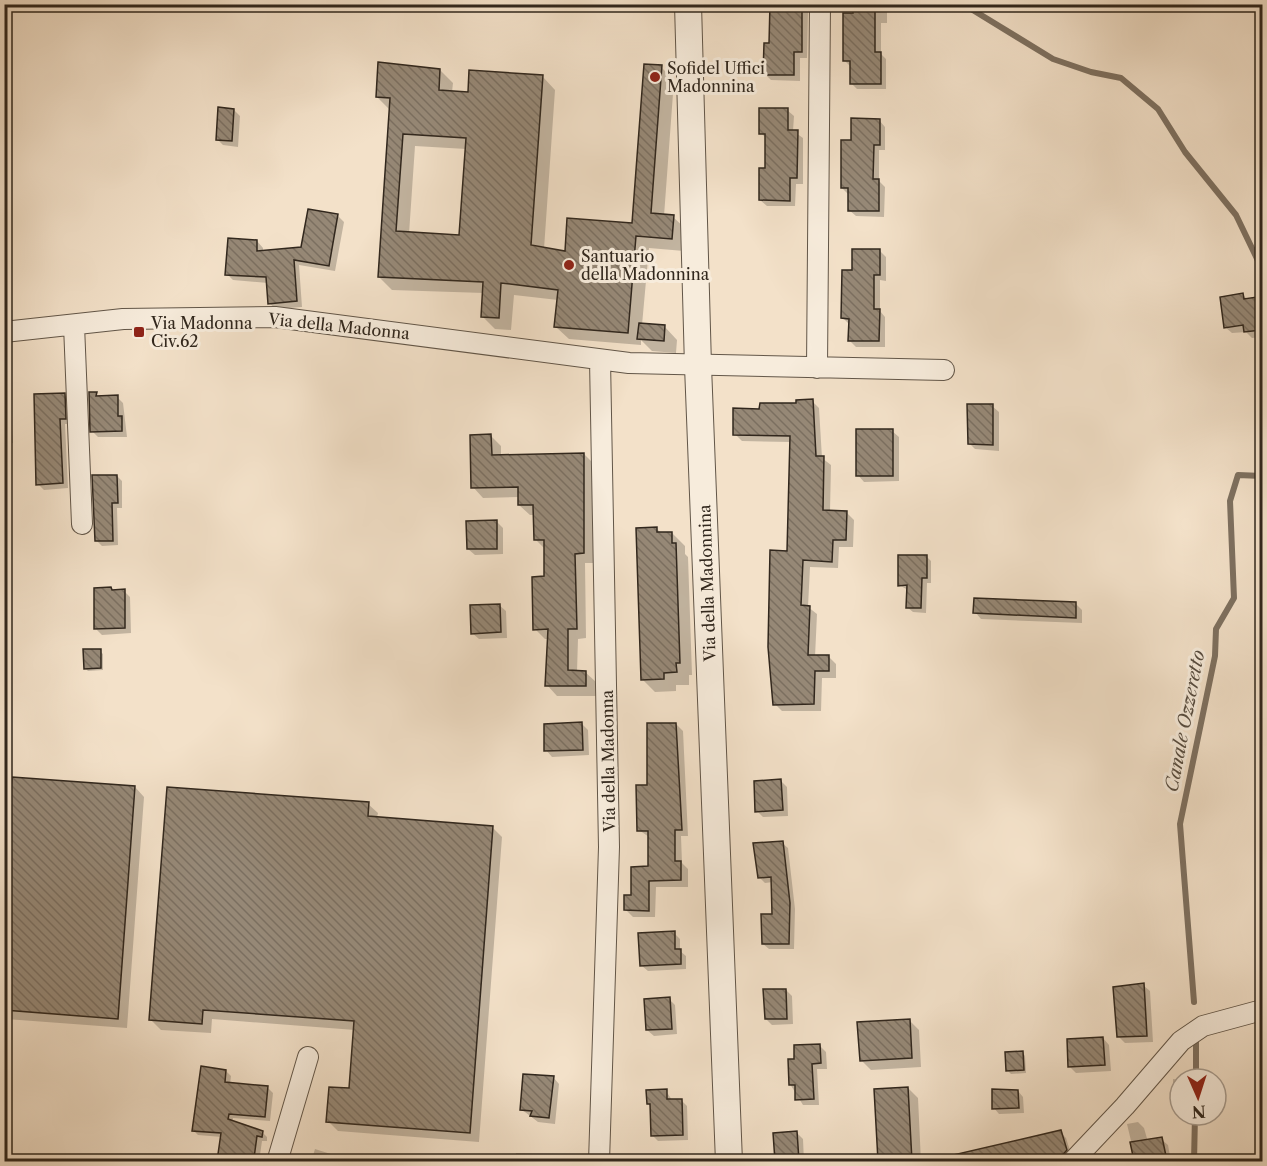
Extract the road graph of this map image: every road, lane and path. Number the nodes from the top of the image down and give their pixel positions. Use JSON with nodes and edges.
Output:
{"nodes":[{"id":1,"x":688,"y":4,"type":"edge"},
{"id":2,"x":820,"y":4,"type":"edge"},
{"id":3,"x":74,"y":325,"type":"junction"},
{"id":4,"x":4,"y":332,"type":"edge"},
{"id":5,"x":600,"y":360,"type":"junction"},
{"id":6,"x":698,"y":366,"type":"junction"},
{"id":7,"x":816,"y":368,"type":"junction"},
{"id":8,"x":944,"y":369,"type":"dead end"},
{"id":9,"x":82,"y":524,"type":"dead end"},
{"id":10,"x":1263,"y":1010,"type":"edge"},
{"id":11,"x":308,"y":1057,"type":"dead end"},
{"id":12,"x":277,"y":1161,"type":"edge"},
{"id":13,"x":599,"y":1161,"type":"edge"},
{"id":14,"x":729,"y":1161,"type":"edge"},
{"id":15,"x":1072,"y":1161,"type":"edge"}],
"edges":[{"from":1,"to":6,"type":"street","name":"Via della Madonnina"},
{"from":2,"to":7,"type":"street"},
{"from":3,"to":4,"type":"street","name":"Via della Madonna"},
{"from":3,"to":5,"type":"street","name":"Via della Madonna"},
{"from":3,"to":9,"type":"street"},
{"from":5,"to":6,"type":"street","name":"Via della Madonna"},
{"from":5,"to":13,"type":"street","name":"Via della Madonna"},
{"from":6,"to":7,"type":"street","name":"Via della Madonna"},
{"from":6,"to":14,"type":"street","name":"Via della Madonnina"},
{"from":7,"to":8,"type":"street","name":"Via della Madonna"},
{"from":10,"to":15,"type":"street"},
{"from":11,"to":12,"type":"street"}]}
